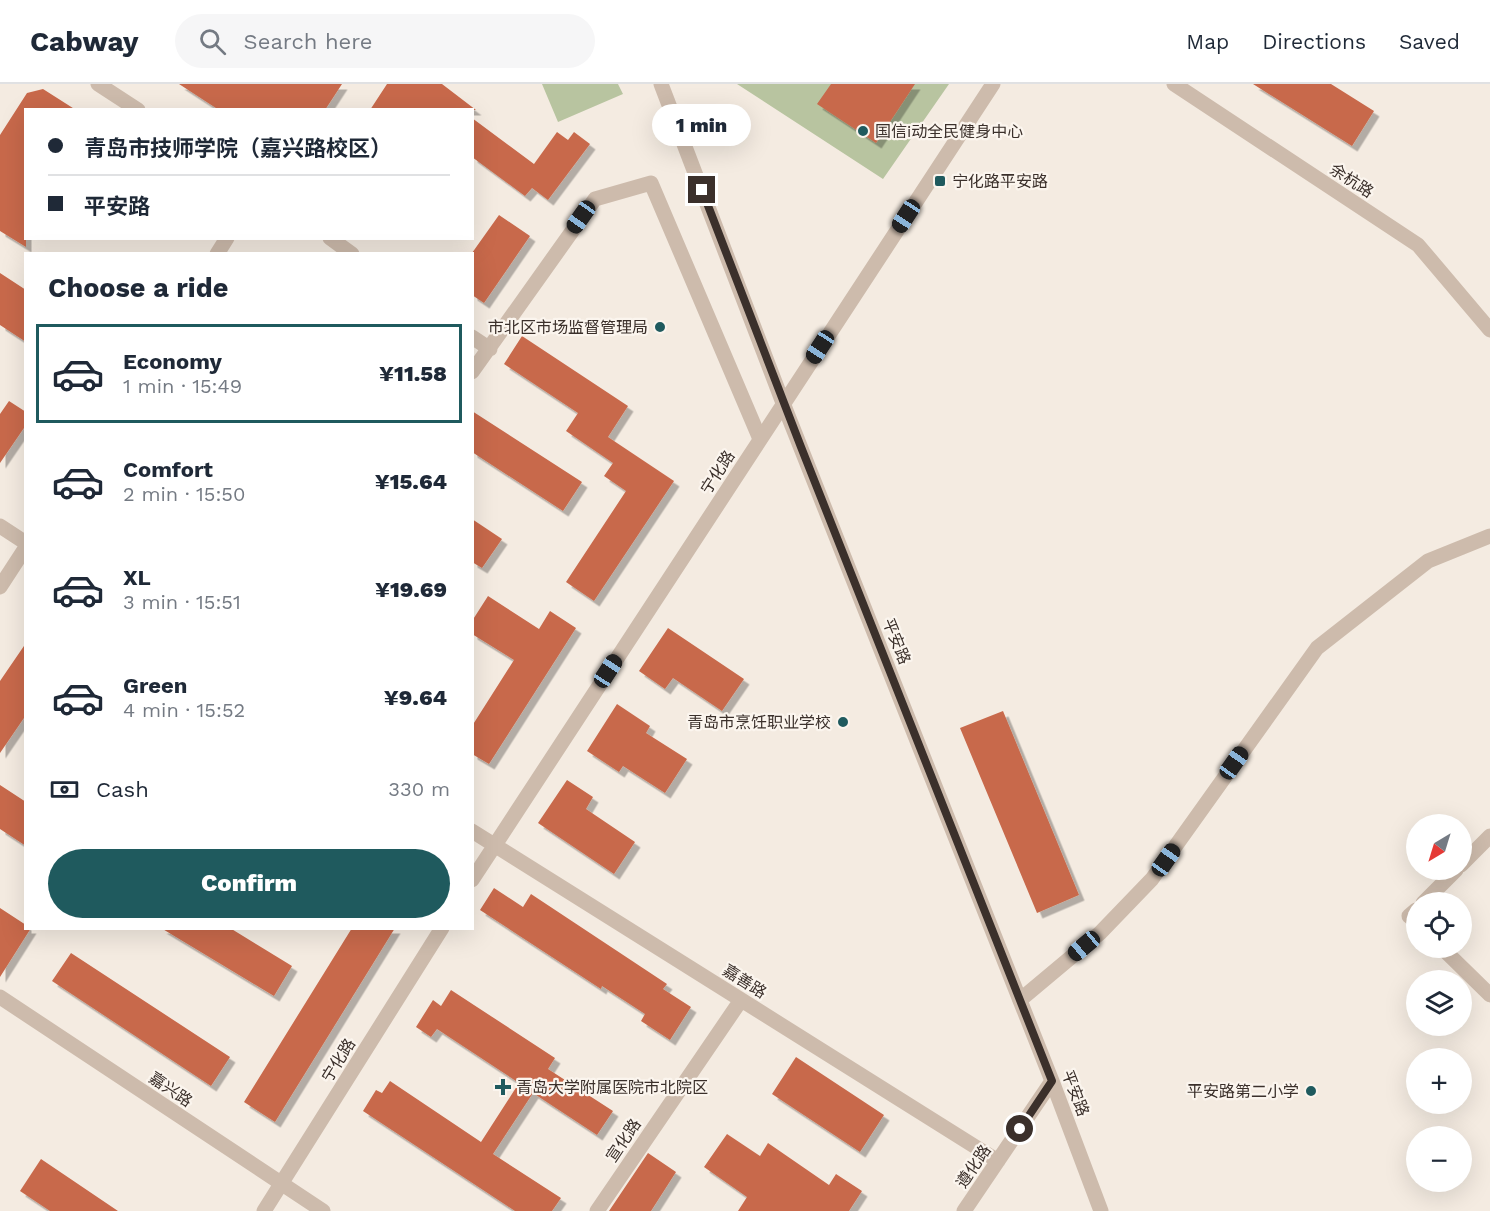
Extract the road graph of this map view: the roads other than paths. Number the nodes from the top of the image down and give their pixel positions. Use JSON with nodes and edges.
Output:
{"nodes":[{"id":1,"x":99,"y":84,"type":"edge"},
{"id":2,"x":661,"y":84,"type":"edge"},
{"id":3,"x":993,"y":84,"type":"edge"},
{"id":4,"x":1174,"y":84,"type":"edge"},
{"id":5,"x":135,"y":108,"type":"edge"},
{"id":6,"x":333,"y":240,"type":"edge"},
{"id":7,"x":349,"y":252,"type":"edge"},
{"id":8,"x":1490,"y":330,"type":"edge"},
{"id":9,"x":474,"y":338,"type":"edge"},
{"id":10,"x":490,"y":349,"type":"junction"},
{"id":11,"x":474,"y":369,"type":"edge"},
{"id":12,"x":783,"y":403,"type":"junction"},
{"id":13,"x":760,"y":439,"type":"junction"},
{"id":14,"x":0,"y":526,"type":"edge"},
{"id":15,"x":1490,"y":536,"type":"edge"},
{"id":16,"x":24,"y":544,"type":"edge"},
{"id":17,"x":24,"y":548,"type":"edge"},
{"id":18,"x":0,"y":587,"type":"edge"},
{"id":19,"x":474,"y":832,"type":"edge"},
{"id":20,"x":1490,"y":836,"type":"edge"},
{"id":21,"x":494,"y":845,"type":"junction"},
{"id":22,"x":1472,"y":854,"type":"edge"},
{"id":23,"x":474,"y":877,"type":"edge"},
{"id":24,"x":1446,"y":880,"type":"edge"},
{"id":25,"x":1434,"y":892,"type":"edge"},
{"id":26,"x":441,"y":930,"type":"edge"},
{"id":27,"x":1452,"y":958,"type":"edge"},
{"id":28,"x":1490,"y":995,"type":"edge"},
{"id":29,"x":0,"y":997,"type":"edge"},
{"id":30,"x":741,"y":1000,"type":"junction"},
{"id":31,"x":1020,"y":1000,"type":"junction"},
{"id":32,"x":1052,"y":1081,"type":"junction"},
{"id":33,"x":998,"y":1161,"type":"junction"},
{"id":34,"x":282,"y":1184,"type":"junction"},
{"id":35,"x":264,"y":1211,"type":"edge"},
{"id":36,"x":323,"y":1211,"type":"edge"},
{"id":37,"x":597,"y":1211,"type":"edge"},
{"id":38,"x":964,"y":1211,"type":"edge"},
{"id":39,"x":1101,"y":1211,"type":"edge"}],
"edges":[{"from":1,"to":5,"type":"street"},
{"from":2,"to":12,"type":"street","name":"平安路"},
{"from":3,"to":12,"type":"street","name":"宁化路"},
{"from":4,"to":8,"type":"street","name":"余杭路"},
{"from":6,"to":7,"type":"street"},
{"from":9,"to":10,"type":"street"},
{"from":10,"to":11,"type":"street"},
{"from":10,"to":13,"type":"street"},
{"from":12,"to":13,"type":"street","name":"宁化路"},
{"from":12,"to":31,"type":"street","name":"平安路"},
{"from":13,"to":21,"type":"street","name":"宁化路"},
{"from":14,"to":16,"type":"street"},
{"from":15,"to":31,"type":"street"},
{"from":17,"to":18,"type":"street"},
{"from":19,"to":21,"type":"street","name":"嘉善路"},
{"from":20,"to":22,"type":"street"},
{"from":21,"to":23,"type":"street","name":"宁化路"},
{"from":21,"to":30,"type":"street","name":"嘉善路"},
{"from":24,"to":25,"type":"street"},
{"from":26,"to":34,"type":"street","name":"宁化路"},
{"from":27,"to":28,"type":"street"},
{"from":29,"to":34,"type":"street","name":"嘉兴路"},
{"from":30,"to":33,"type":"street","name":"嘉善路"},
{"from":30,"to":37,"type":"street","name":"宣化路"},
{"from":31,"to":32,"type":"street","name":"平安路"},
{"from":32,"to":33,"type":"street","name":"遵化路"},
{"from":32,"to":39,"type":"street","name":"平安路"},
{"from":33,"to":38,"type":"street","name":"遵化路"},
{"from":34,"to":35,"type":"street","name":"宁化路"},
{"from":34,"to":36,"type":"street","name":"嘉兴路"}]}
